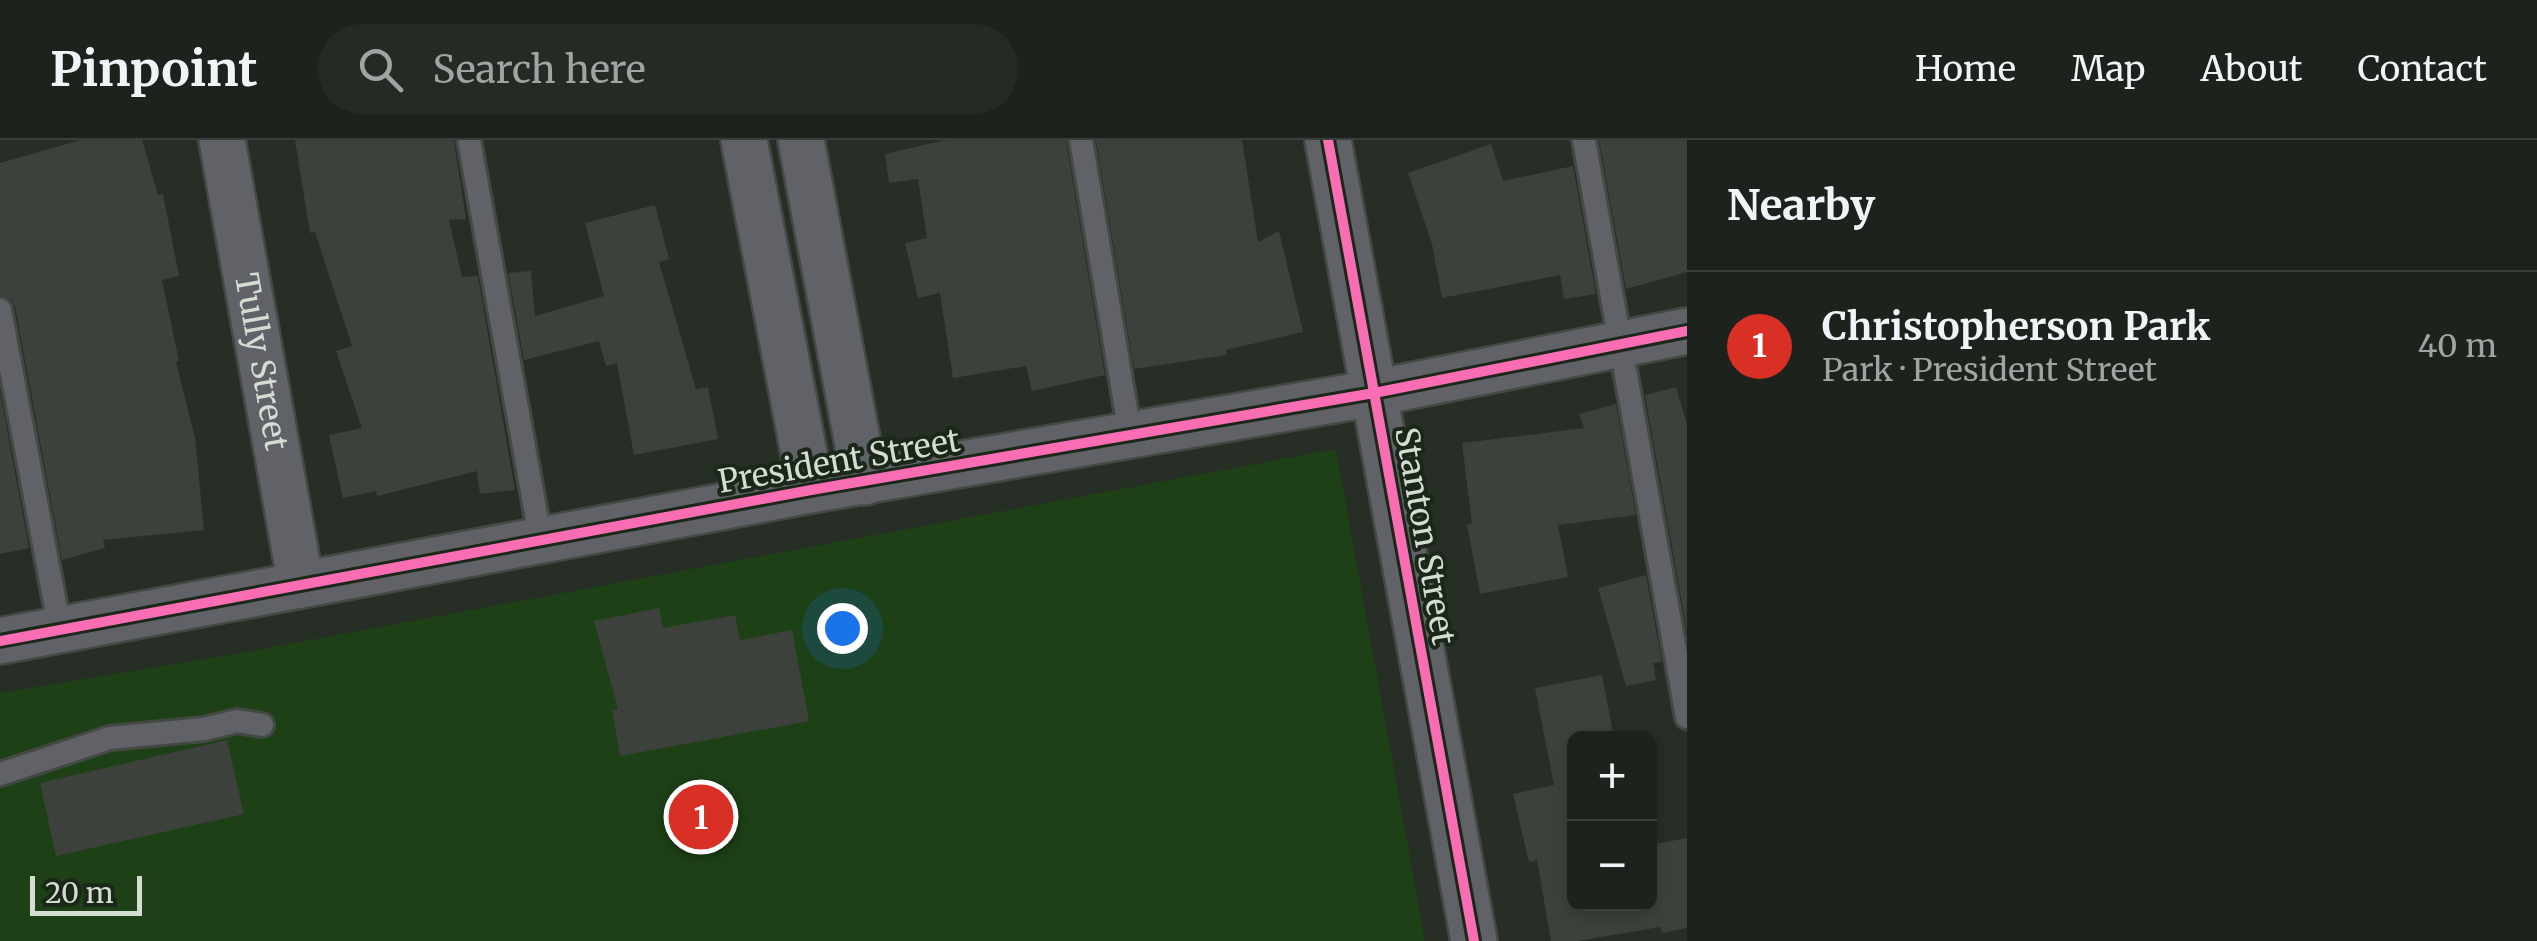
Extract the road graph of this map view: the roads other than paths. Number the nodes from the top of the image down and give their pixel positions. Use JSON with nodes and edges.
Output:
{"nodes":[{"id":1,"x":222,"y":140,"type":"edge"},
{"id":2,"x":470,"y":140,"type":"edge"},
{"id":3,"x":744,"y":140,"type":"edge"},
{"id":4,"x":801,"y":140,"type":"edge"},
{"id":5,"x":1081,"y":140,"type":"edge"},
{"id":6,"x":1328,"y":140,"type":"edge"},
{"id":7,"x":1584,"y":140,"type":"edge"},
{"id":8,"x":0,"y":310,"type":"edge"},
{"id":9,"x":1687,"y":331,"type":"edge"},
{"id":10,"x":1621,"y":344,"type":"junction"},
{"id":11,"x":1374,"y":393,"type":"junction"},
{"id":12,"x":1130,"y":434,"type":"junction"},
{"id":13,"x":866,"y":482,"type":"junction"},
{"id":14,"x":811,"y":490,"type":"junction"},
{"id":15,"x":541,"y":542,"type":"junction"},
{"id":16,"x":301,"y":586,"type":"junction"},
{"id":17,"x":60,"y":630,"type":"junction"},
{"id":18,"x":0,"y":641,"type":"edge"},
{"id":19,"x":1687,"y":717,"type":"edge"},
{"id":20,"x":262,"y":725,"type":"dead end"},
{"id":21,"x":0,"y":774,"type":"edge"},
{"id":22,"x":1474,"y":941,"type":"edge"}],
"edges":[{"from":1,"to":16,"type":"street","name":"Tully Street"},
{"from":2,"to":15,"type":"lane"},
{"from":3,"to":14,"type":"street"},
{"from":4,"to":13,"type":"street"},
{"from":5,"to":12,"type":"lane"},
{"from":6,"to":11,"type":"street","name":"Stanton Street"},
{"from":7,"to":10,"type":"lane"},
{"from":8,"to":17,"type":"lane"},
{"from":9,"to":10,"type":"street","name":"President Street"},
{"from":10,"to":11,"type":"street","name":"President Street"},
{"from":10,"to":19,"type":"lane"},
{"from":11,"to":12,"type":"street","name":"President Street"},
{"from":11,"to":22,"type":"street","name":"Stanton Street"},
{"from":12,"to":13,"type":"street","name":"President Street"},
{"from":13,"to":14,"type":"street","name":"President Street"},
{"from":14,"to":15,"type":"street","name":"President Street"},
{"from":15,"to":16,"type":"street","name":"President Street"},
{"from":16,"to":17,"type":"street","name":"President Street"},
{"from":17,"to":18,"type":"street","name":"President Street"},
{"from":20,"to":21,"type":"lane"}]}
